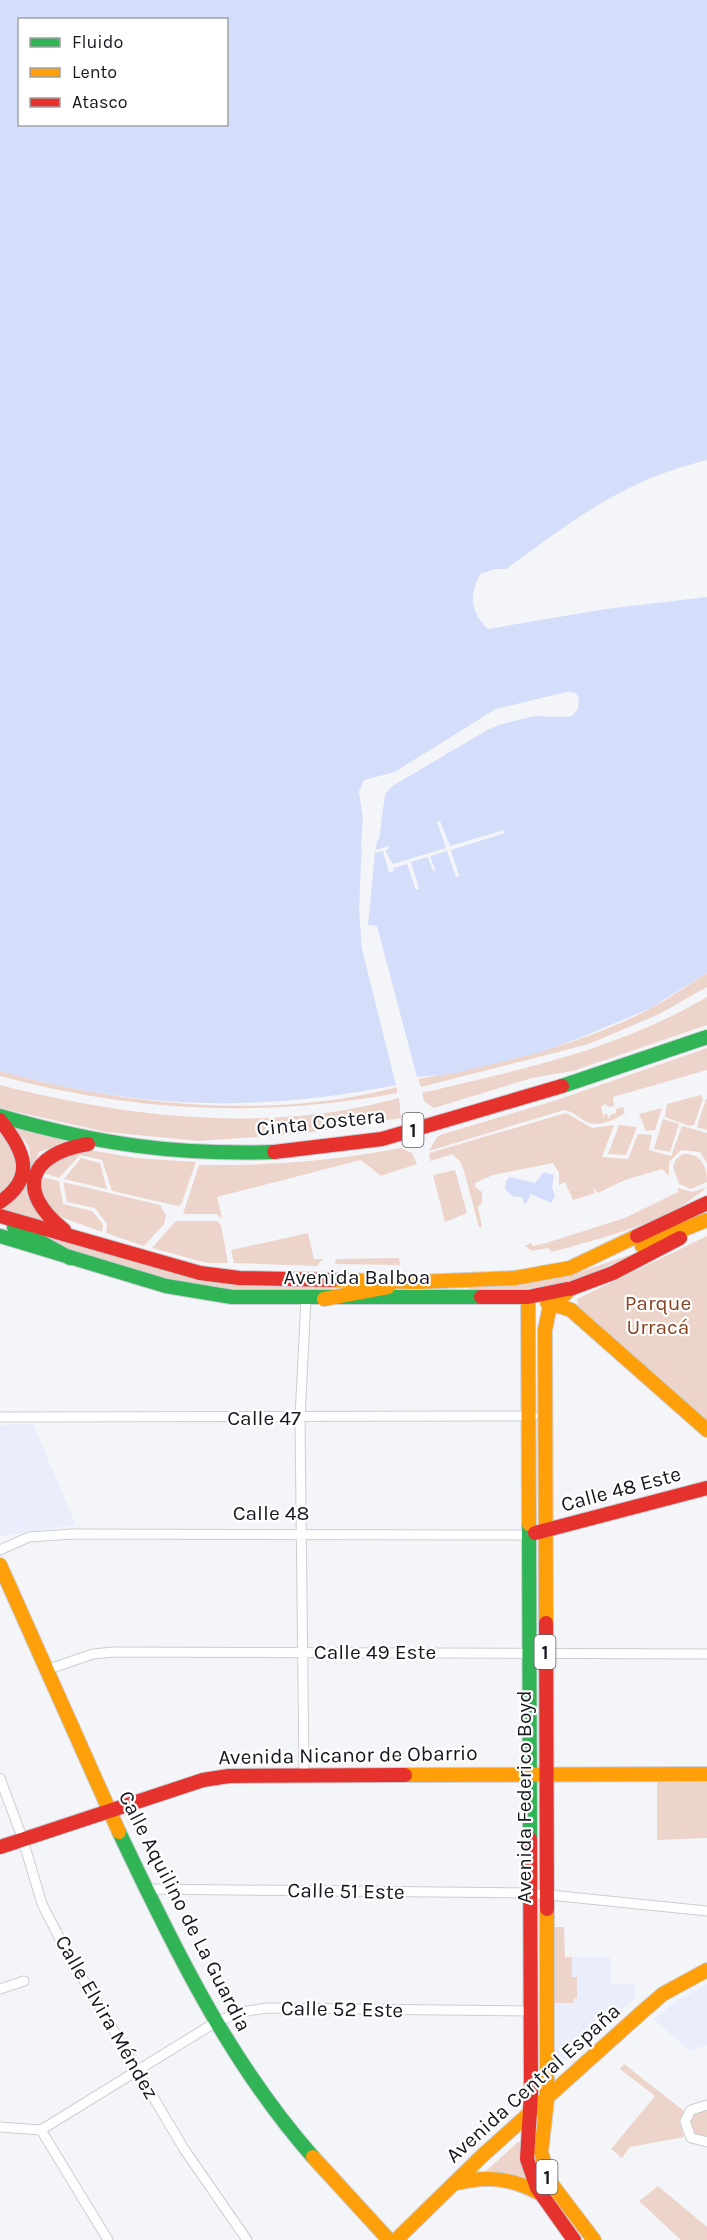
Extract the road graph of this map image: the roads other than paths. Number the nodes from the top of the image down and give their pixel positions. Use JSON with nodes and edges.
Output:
{"nodes":[{"id":1,"x":707,"y":1037,"type":"edge"},
{"id":2,"x":0,"y":1118,"type":"edge"},
{"id":3,"x":107,"y":1143,"type":"junction"},
{"id":4,"x":0,"y":1202,"type":"edge"},
{"id":5,"x":707,"y":1203,"type":"edge"},
{"id":6,"x":0,"y":1218,"type":"edge"},
{"id":7,"x":707,"y":1222,"type":"edge"},
{"id":8,"x":0,"y":1236,"type":"edge"},
{"id":9,"x":93,"y":1242,"type":"junction"},
{"id":10,"x":70,"y":1258,"type":"junction"},
{"id":11,"x":570,"y":1268,"type":"junction"},
{"id":12,"x":417,"y":1282,"type":"junction"},
{"id":13,"x":528,"y":1297,"type":"junction"},
{"id":14,"x":306,"y":1299,"type":"junction"},
{"id":15,"x":324,"y":1299,"type":"junction"},
{"id":16,"x":551,"y":1299,"type":"junction"},
{"id":17,"x":528,"y":1416,"type":"junction"},
{"id":18,"x":544,"y":1417,"type":"junction"},
{"id":19,"x":0,"y":1418,"type":"edge"},
{"id":20,"x":300,"y":1418,"type":"junction"},
{"id":21,"x":707,"y":1430,"type":"edge"},
{"id":22,"x":707,"y":1488,"type":"edge"},
{"id":23,"x":545,"y":1531,"type":"junction"},
{"id":24,"x":302,"y":1534,"type":"junction"},
{"id":25,"x":528,"y":1535,"type":"junction"},
{"id":26,"x":0,"y":1550,"type":"edge"},
{"id":27,"x":0,"y":1565,"type":"edge"},
{"id":28,"x":302,"y":1652,"type":"junction"},
{"id":29,"x":530,"y":1653,"type":"junction"},
{"id":30,"x":546,"y":1653,"type":"junction"},
{"id":31,"x":707,"y":1654,"type":"edge"},
{"id":32,"x":46,"y":1670,"type":"junction"},
{"id":33,"x":538,"y":1773,"type":"junction"},
{"id":34,"x":304,"y":1774,"type":"junction"},
{"id":35,"x":707,"y":1774,"type":"edge"},
{"id":36,"x":0,"y":1778,"type":"edge"},
{"id":37,"x":109,"y":1812,"type":"junction"},
{"id":38,"x":23,"y":1840,"type":"junction"},
{"id":39,"x":0,"y":1848,"type":"edge"},
{"id":40,"x":146,"y":1889,"type":"junction"},
{"id":41,"x":530,"y":1893,"type":"junction"},
{"id":42,"x":545,"y":1893,"type":"junction"},
{"id":43,"x":707,"y":1911,"type":"edge"},
{"id":44,"x":707,"y":1970,"type":"edge"},
{"id":45,"x":24,"y":1981,"type":"dead end"},
{"id":46,"x":0,"y":1989,"type":"edge"},
{"id":47,"x":531,"y":2011,"type":"junction"},
{"id":48,"x":216,"y":2022,"type":"junction"},
{"id":49,"x":546,"y":2026,"type":"junction"},
{"id":50,"x":137,"y":2070,"type":"junction"},
{"id":51,"x":546,"y":2100,"type":"junction"},
{"id":52,"x":707,"y":2105,"type":"edge"},
{"id":53,"x":528,"y":2117,"type":"junction"},
{"id":54,"x":0,"y":2127,"type":"edge"},
{"id":55,"x":41,"y":2130,"type":"junction"},
{"id":56,"x":707,"y":2142,"type":"edge"},
{"id":57,"x":453,"y":2184,"type":"junction"},
{"id":58,"x":537,"y":2192,"type":"junction"},
{"id":59,"x":108,"y":2240,"type":"edge"},
{"id":60,"x":247,"y":2240,"type":"edge"},
{"id":61,"x":389,"y":2240,"type":"edge"},
{"id":62,"x":396,"y":2240,"type":"edge"},
{"id":63,"x":574,"y":2240,"type":"edge"},
{"id":64,"x":594,"y":2240,"type":"edge"}],
"edges":[{"from":1,"to":3,"type":"main road","name":"Cinta Costera","number":"1"},
{"from":2,"to":3,"type":"main road","name":"Cinta Costera","number":"1"},
{"from":2,"to":4,"type":"main road"},
{"from":3,"to":9,"type":"main road"},
{"from":5,"to":11,"type":"main road","name":"Avenida Balboa"},
{"from":6,"to":9,"type":"main road","name":"Avenida Balboa"},
{"from":6,"to":10,"type":"main road"},
{"from":7,"to":11,"type":"main road"},
{"from":7,"to":16,"type":"main road"},
{"from":8,"to":10,"type":"main road","name":"Avenida Balboa"},
{"from":9,"to":12,"type":"main road","name":"Avenida Balboa"},
{"from":10,"to":14,"type":"main road","name":"Avenida Balboa"},
{"from":11,"to":12,"type":"main road","name":"Avenida Balboa"},
{"from":12,"to":15,"type":"main road"},
{"from":13,"to":15,"type":"main road","name":"Avenida Balboa"},
{"from":13,"to":16,"type":"main road","name":"Avenida Balboa"},
{"from":13,"to":17,"type":"main road","name":"Avenida Federico Boyd","number":"1"},
{"from":14,"to":15,"type":"main road","name":"Avenida Balboa"},
{"from":14,"to":20,"type":"street"},
{"from":16,"to":18,"type":"main road","name":"Avenida Federico Boyd","number":"1"},
{"from":16,"to":21,"type":"main road"},
{"from":17,"to":18,"type":"street","name":"Calle 47"},
{"from":17,"to":20,"type":"street","name":"Calle 47"},
{"from":17,"to":25,"type":"main road","name":"Avenida Federico Boyd","number":"1"},
{"from":18,"to":23,"type":"main road","name":"Avenida Federico Boyd","number":"1"},
{"from":19,"to":20,"type":"street","name":"Calle 47"},
{"from":20,"to":24,"type":"street"},
{"from":22,"to":23,"type":"main road","name":"Calle 48 Este"},
{"from":23,"to":25,"type":"main road","name":"Calle 48"},
{"from":23,"to":30,"type":"main road","name":"Avenida Federico Boyd","number":"1"},
{"from":24,"to":25,"type":"street","name":"Calle 48"},
{"from":24,"to":26,"type":"street","name":"Calle 48"},
{"from":24,"to":28,"type":"street"},
{"from":25,"to":29,"type":"main road","name":"Avenida Federico Boyd","number":"1"},
{"from":27,"to":32,"type":"main road","name":"Calle Aquilino de La Guardia"},
{"from":28,"to":29,"type":"street","name":"Calle 49 Este"},
{"from":28,"to":32,"type":"street","name":"Calle 49 Este"},
{"from":28,"to":34,"type":"street"},
{"from":29,"to":30,"type":"street","name":"Calle 49 Este"},
{"from":29,"to":33,"type":"main road","name":"Avenida Federico Boyd","number":"1"},
{"from":30,"to":31,"type":"street","name":"Calle 49 Este"},
{"from":30,"to":33,"type":"main road","name":"Avenida Federico Boyd","number":"1"},
{"from":32,"to":37,"type":"main road","name":"Calle Aquilino de La Guardia"},
{"from":33,"to":34,"type":"main road","name":"Avenida Nicanor de Obarrio"},
{"from":33,"to":35,"type":"main road","name":"Avenida Nicanor de Obarrio"},
{"from":33,"to":41,"type":"main road","name":"Avenida Federico Boyd","number":"1"},
{"from":33,"to":42,"type":"main road","name":"Avenida Federico Boyd","number":"1"},
{"from":34,"to":37,"type":"main road","name":"Avenida Nicanor de Obarrio"},
{"from":36,"to":38,"type":"street","name":"Calle Elvira Méndez"},
{"from":37,"to":38,"type":"main road","name":"Avenida Nicanor de Obarrio"},
{"from":37,"to":40,"type":"main road","name":"Calle Aquilino de La Guardia"},
{"from":38,"to":39,"type":"main road","name":"Avenida Nicanor de Obarrio"},
{"from":38,"to":50,"type":"street","name":"Calle Elvira Méndez"},
{"from":40,"to":41,"type":"street","name":"Calle 51 Este"},
{"from":40,"to":48,"type":"main road","name":"Calle Aquilino de La Guardia"},
{"from":41,"to":42,"type":"street","name":"Calle 51 Este"},
{"from":41,"to":47,"type":"main road","name":"Avenida Federico Boyd","number":"1"},
{"from":42,"to":43,"type":"street","name":"Calle 51 Este"},
{"from":42,"to":49,"type":"main road","name":"Avenida Federico Boyd","number":"1"},
{"from":44,"to":51,"type":"main road","name":"Avenida Central España"},
{"from":45,"to":46,"type":"street"},
{"from":47,"to":48,"type":"street","name":"Calle 52 Este"},
{"from":47,"to":49,"type":"main road"},
{"from":47,"to":53,"type":"main road","name":"Avenida Federico Boyd","number":"1"},
{"from":48,"to":50,"type":"street","name":"Calle 52 Este"},
{"from":48,"to":61,"type":"main road","name":"Calle Aquilino de La Guardia"},
{"from":49,"to":51,"type":"main road","name":"Avenida Federico Boyd","number":"1"},
{"from":50,"to":55,"type":"street","name":"Calle 52 Este"},
{"from":50,"to":60,"type":"street","name":"Calle Elvira Méndez"},
{"from":51,"to":53,"type":"main road","name":"Avenida Central España"},
{"from":51,"to":64,"type":"main road","number":"1"},
{"from":52,"to":56,"type":"street"},
{"from":53,"to":57,"type":"main road","name":"Avenida Central España"},
{"from":53,"to":58,"type":"main road","number":"1"},
{"from":54,"to":55,"type":"street"},
{"from":55,"to":59,"type":"street"},
{"from":57,"to":58,"type":"main road"},
{"from":57,"to":62,"type":"main road","name":"Avenida Central España"},
{"from":58,"to":63,"type":"main road","number":"1"}]}
